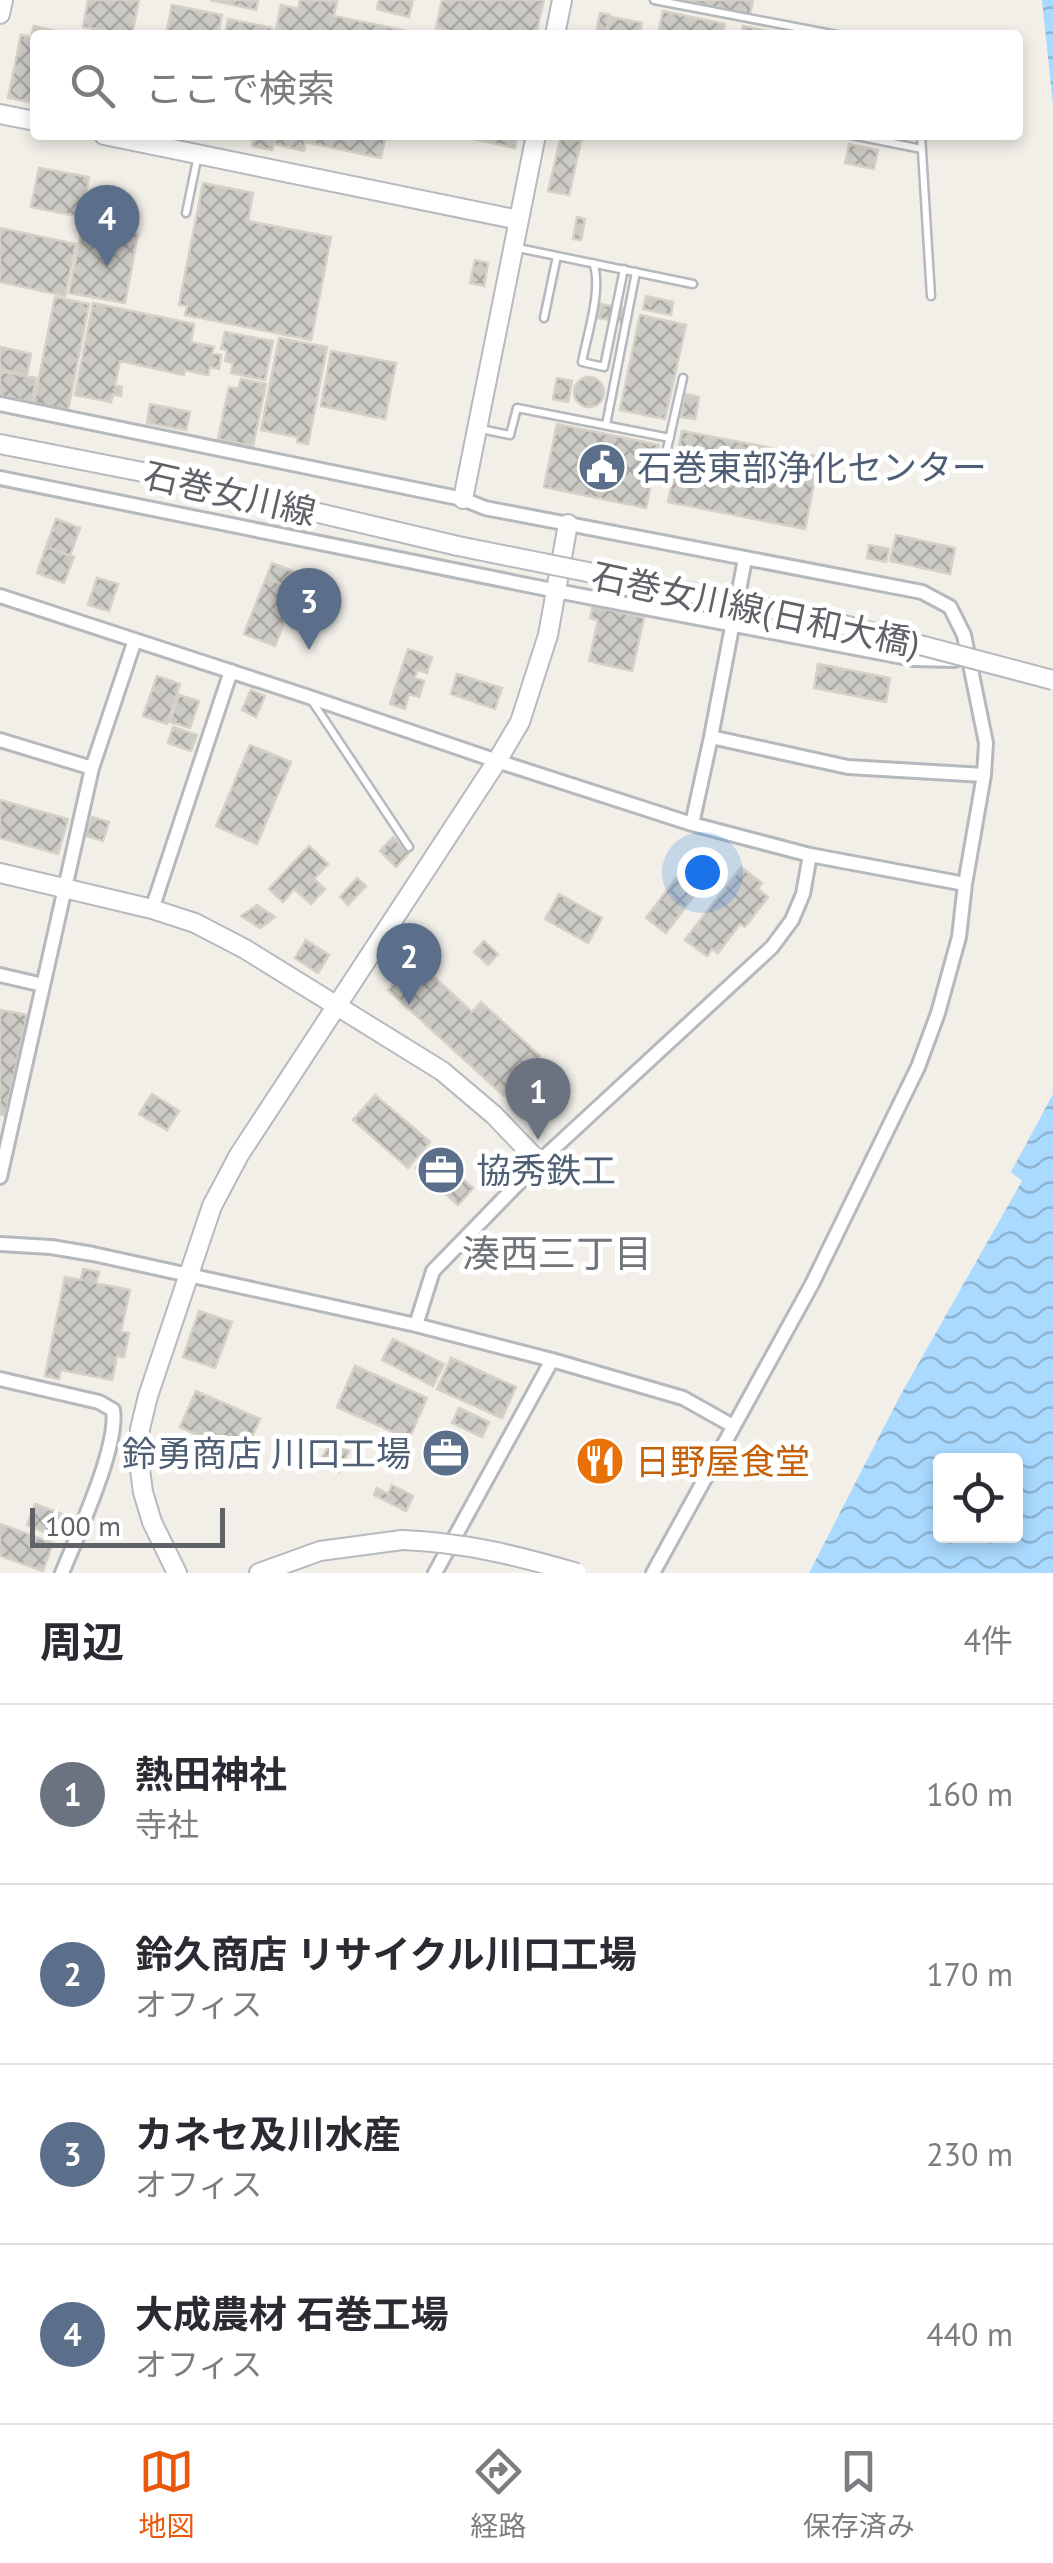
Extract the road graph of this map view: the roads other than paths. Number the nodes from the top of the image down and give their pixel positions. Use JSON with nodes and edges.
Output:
{"nodes":[{"id":1,"x":3,"y":0,"type":"edge"},
{"id":2,"x":562,"y":0,"type":"edge"},
{"id":3,"x":654,"y":0,"type":"edge"},
{"id":4,"x":0,"y":14,"type":"edge"},
{"id":5,"x":556,"y":30,"type":"edge"},
{"id":6,"x":812,"y":30,"type":"edge"},
{"id":7,"x":0,"y":114,"type":"edge"},
{"id":8,"x":30,"y":120,"type":"edge"},
{"id":9,"x":129,"y":140,"type":"edge"},
{"id":10,"x":535,"y":140,"type":"edge"},
{"id":11,"x":877,"y":140,"type":"edge"},
{"id":12,"x":922,"y":140,"type":"edge"},
{"id":13,"x":922,"y":149,"type":"junction"},
{"id":14,"x":198,"y":154,"type":"junction"},
{"id":15,"x":186,"y":213,"type":"dead end"},
{"id":16,"x":519,"y":220,"type":"junction"},
{"id":17,"x":514,"y":247,"type":"junction"},
{"id":18,"x":557,"y":256,"type":"junction"},
{"id":19,"x":593,"y":263,"type":"junction"},
{"id":20,"x":624,"y":270,"type":"junction"},
{"id":21,"x":636,"y":272,"type":"junction"},
{"id":22,"x":694,"y":284,"type":"dead end"},
{"id":23,"x":931,"y":296,"type":"dead end"},
{"id":24,"x":544,"y":318,"type":"dead end"},
{"id":25,"x":683,"y":378,"type":"dead end"},
{"id":26,"x":0,"y":404,"type":"edge"},
{"id":27,"x":606,"y":425,"type":"junction"},
{"id":28,"x":478,"y":428,"type":"junction"},
{"id":29,"x":670,"y":438,"type":"junction"},
{"id":30,"x":0,"y":444,"type":"edge"},
{"id":31,"x":0,"y":478,"type":"edge"},
{"id":32,"x":660,"y":480,"type":"dead end"},
{"id":33,"x":464,"y":499,"type":"junction"},
{"id":34,"x":568,"y":524,"type":"junction"},
{"id":35,"x":458,"y":546,"type":"joint"},
{"id":36,"x":745,"y":558,"type":"junction"},
{"id":37,"x":558,"y":591,"type":"junction"},
{"id":38,"x":0,"y":596,"type":"edge"},
{"id":39,"x":732,"y":624,"type":"junction"},
{"id":40,"x":135,"y":640,"type":"junction"},
{"id":41,"x":970,"y":661,"type":"junction"},
{"id":42,"x":231,"y":672,"type":"junction"},
{"id":43,"x":1053,"y":680,"type":"edge"},
{"id":44,"x":309,"y":697,"type":"junction"},
{"id":45,"x":712,"y":737,"type":"junction"},
{"id":46,"x":0,"y":740,"type":"edge"},
{"id":47,"x":497,"y":762,"type":"junction"},
{"id":48,"x":92,"y":768,"type":"junction"},
{"id":49,"x":984,"y":774,"type":"junction"},
{"id":50,"x":692,"y":824,"type":"junction"},
{"id":51,"x":410,"y":847,"type":"dead end"},
{"id":52,"x":810,"y":855,"type":"junction"},
{"id":53,"x":0,"y":873,"type":"edge"},
{"id":54,"x":965,"y":884,"type":"junction"},
{"id":55,"x":64,"y":888,"type":"junction"},
{"id":56,"x":152,"y":909,"type":"junction"},
{"id":57,"x":0,"y":975,"type":"edge"},
{"id":58,"x":43,"y":985,"type":"junction"},
{"id":59,"x":336,"y":1006,"type":"junction"},
{"id":60,"x":538,"y":1162,"type":"junction"},
{"id":61,"x":1,"y":1168,"type":"edge"},
{"id":62,"x":0,"y":1244,"type":"edge"},
{"id":63,"x":188,"y":1275,"type":"junction"},
{"id":64,"x":416,"y":1325,"type":"junction"},
{"id":65,"x":552,"y":1360,"type":"junction"},
{"id":66,"x":0,"y":1379,"type":"edge"},
{"id":67,"x":733,"y":1426,"type":"junction"},
{"id":68,"x":62,"y":1573,"type":"edge"},
{"id":69,"x":178,"y":1573,"type":"edge"},
{"id":70,"x":259,"y":1573,"type":"edge"},
{"id":71,"x":434,"y":1573,"type":"edge"},
{"id":72,"x":577,"y":1573,"type":"edge"},
{"id":73,"x":652,"y":1573,"type":"edge"}],
"edges":[{"from":1,"to":4,"type":"street"},
{"from":2,"to":5,"type":"street"},
{"from":3,"to":6,"type":"lane"},
{"from":7,"to":8,"type":"street"},
{"from":9,"to":14,"type":"street"},
{"from":10,"to":16,"type":"street"},
{"from":11,"to":13,"type":"lane"},
{"from":12,"to":13,"type":"lane"},
{"from":13,"to":23,"type":"lane"},
{"from":14,"to":15,"type":"lane"},
{"from":14,"to":16,"type":"street"},
{"from":16,"to":17,"type":"street"},
{"from":17,"to":18,"type":"lane"},
{"from":17,"to":28,"type":"street"},
{"from":18,"to":19,"type":"lane"},
{"from":18,"to":24,"type":"lane"},
{"from":19,"to":20,"type":"lane"},
{"from":19,"to":20,"type":"lane"},
{"from":20,"to":21,"type":"lane"},
{"from":21,"to":22,"type":"lane"},
{"from":21,"to":27,"type":"lane"},
{"from":25,"to":29,"type":"lane"},
{"from":26,"to":33,"type":"street"},
{"from":27,"to":28,"type":"lane"},
{"from":27,"to":29,"type":"lane"},
{"from":28,"to":33,"type":"street"},
{"from":29,"to":32,"type":"lane"},
{"from":30,"to":35,"type":"street","name":"石巻女川線"},
{"from":31,"to":37,"type":"street"},
{"from":33,"to":34,"type":"street"},
{"from":34,"to":36,"type":"street"},
{"from":34,"to":37,"type":"street"},
{"from":35,"to":43,"type":"street","name":"石巻女川線(日和大橋)","bridge":true},
{"from":36,"to":39,"type":"street"},
{"from":36,"to":41,"type":"street"},
{"from":37,"to":39,"type":"street"},
{"from":37,"to":47,"type":"street"},
{"from":38,"to":40,"type":"street"},
{"from":39,"to":41,"type":"street"},
{"from":39,"to":45,"type":"street"},
{"from":40,"to":42,"type":"street"},
{"from":40,"to":48,"type":"street"},
{"from":41,"to":49,"type":"street"},
{"from":42,"to":44,"type":"street"},
{"from":42,"to":56,"type":"street"},
{"from":44,"to":47,"type":"street"},
{"from":44,"to":51,"type":"lane"},
{"from":45,"to":49,"type":"street"},
{"from":45,"to":50,"type":"street"},
{"from":46,"to":48,"type":"street"},
{"from":47,"to":50,"type":"street"},
{"from":47,"to":59,"type":"street"},
{"from":48,"to":55,"type":"street"},
{"from":49,"to":54,"type":"street"},
{"from":50,"to":52,"type":"street"},
{"from":52,"to":54,"type":"street"},
{"from":52,"to":60,"type":"street"},
{"from":53,"to":55,"type":"street"},
{"from":54,"to":67,"type":"street"},
{"from":55,"to":56,"type":"street"},
{"from":55,"to":58,"type":"street"},
{"from":56,"to":59,"type":"street"},
{"from":57,"to":58,"type":"street"},
{"from":58,"to":61,"type":"street"},
{"from":59,"to":60,"type":"street"},
{"from":59,"to":63,"type":"street"},
{"from":60,"to":64,"type":"street"},
{"from":62,"to":63,"type":"street"},
{"from":63,"to":64,"type":"street"},
{"from":63,"to":69,"type":"street"},
{"from":64,"to":65,"type":"street"},
{"from":65,"to":67,"type":"street"},
{"from":65,"to":71,"type":"street"},
{"from":66,"to":68,"type":"street"},
{"from":67,"to":73,"type":"street"},
{"from":70,"to":72,"type":"street","bridge":true}]}
